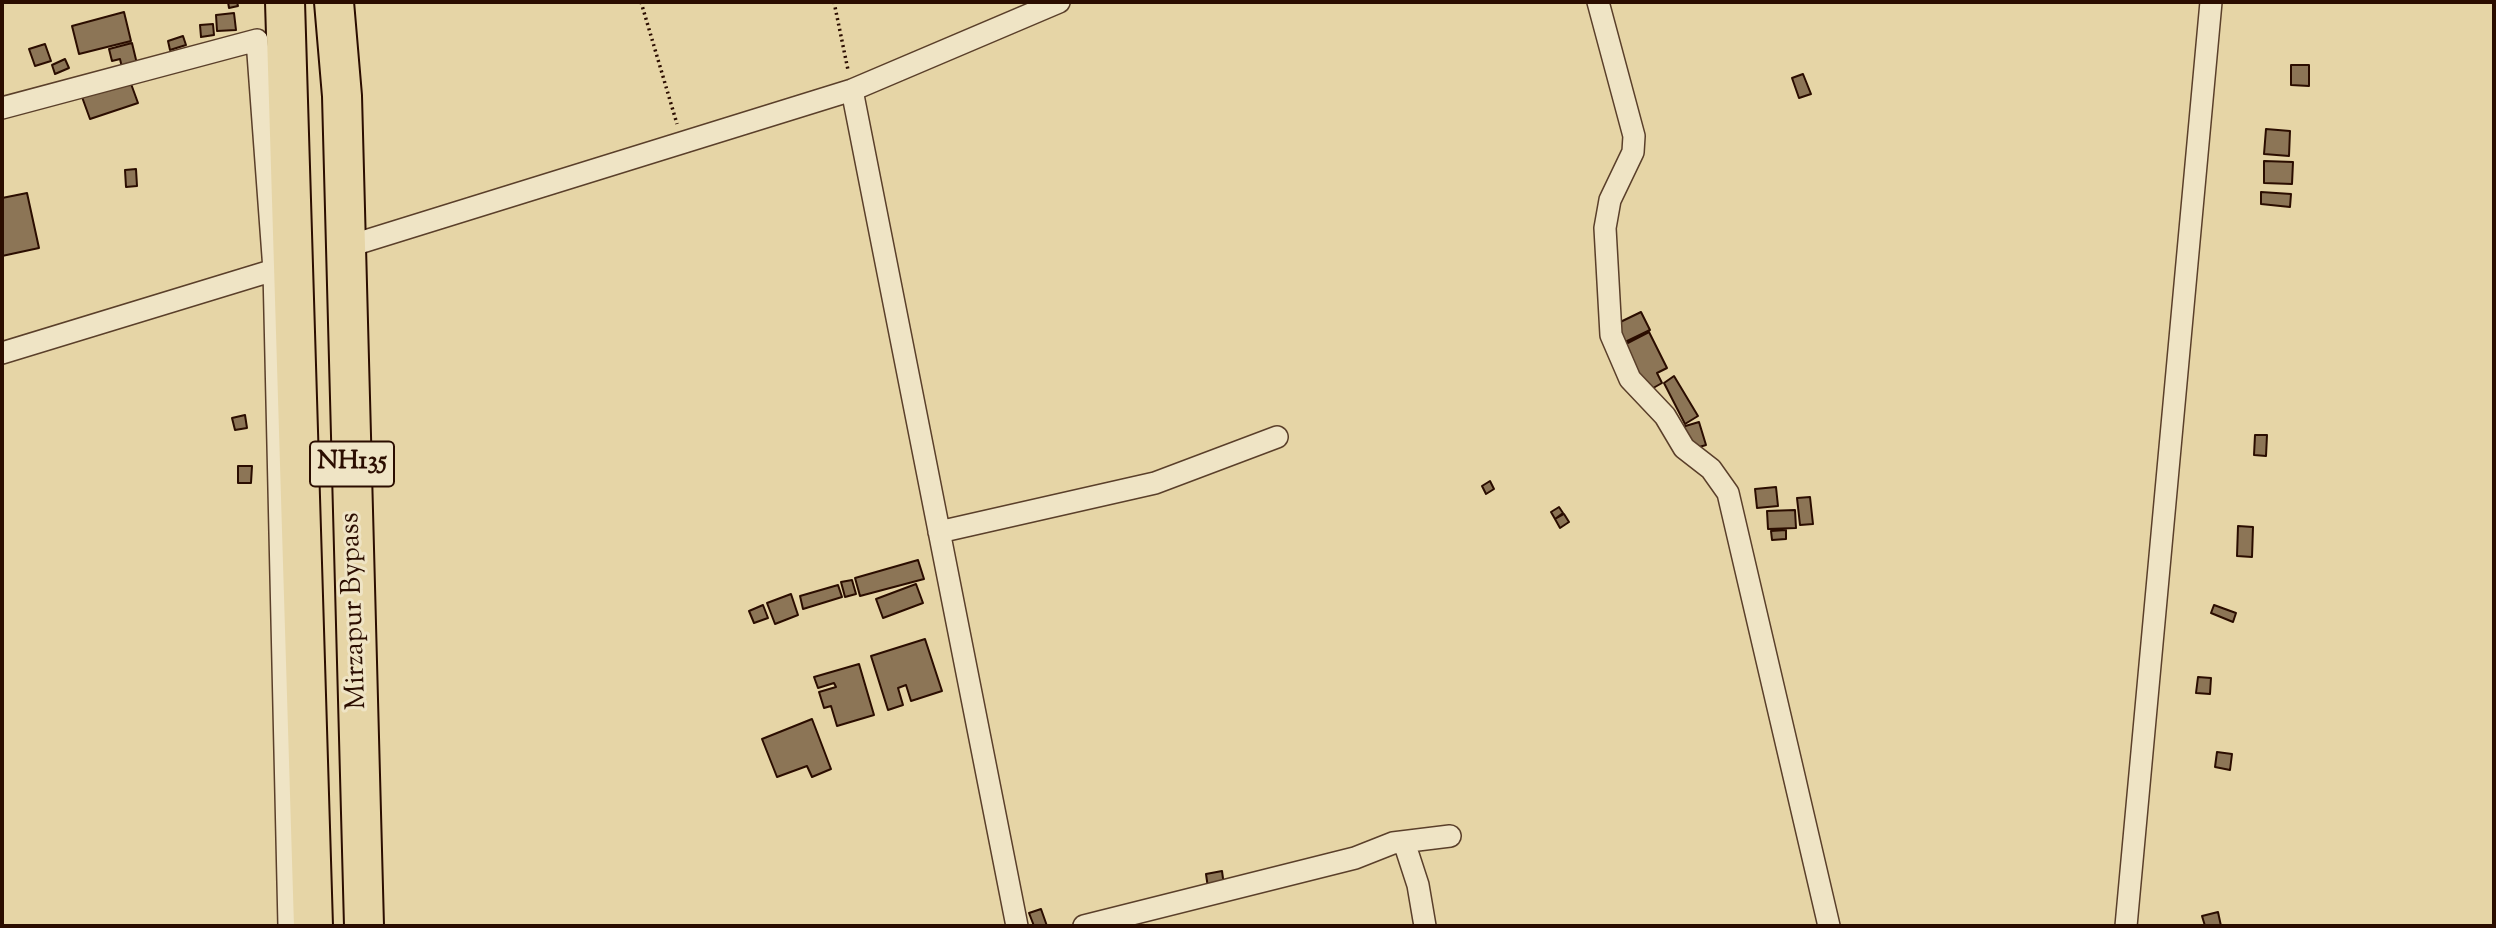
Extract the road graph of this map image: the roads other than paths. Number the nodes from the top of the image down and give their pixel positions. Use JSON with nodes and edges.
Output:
{"nodes":[{"id":1,"x":285,"y":2,"type":"edge"},
{"id":2,"x":334,"y":2,"type":"edge"},
{"id":3,"x":1059,"y":2,"type":"edge"},
{"id":4,"x":1598,"y":2,"type":"edge"},
{"id":5,"x":2211,"y":2,"type":"edge"},
{"id":6,"x":852,"y":90,"type":"junction"},
{"id":7,"x":2,"y":108,"type":"edge"},
{"id":8,"x":346,"y":247,"type":"junction"},
{"id":9,"x":274,"y":271,"type":"junction"},
{"id":10,"x":2,"y":353,"type":"edge"},
{"id":11,"x":1277,"y":437,"type":"dead end"},
{"id":12,"x":939,"y":532,"type":"junction"},
{"id":13,"x":1450,"y":836,"type":"dead end"},
{"id":14,"x":1404,"y":842,"type":"junction"},
{"id":15,"x":289,"y":926,"type":"edge"},
{"id":16,"x":313,"y":926,"type":"edge"},
{"id":17,"x":364,"y":926,"type":"edge"},
{"id":18,"x":1017,"y":926,"type":"edge"},
{"id":19,"x":1084,"y":926,"type":"edge"},
{"id":20,"x":1425,"y":926,"type":"edge"},
{"id":21,"x":1829,"y":926,"type":"edge"},
{"id":22,"x":2126,"y":926,"type":"edge"}],
"edges":[{"from":1,"to":16,"type":"highway","number":"NH135"},
{"from":2,"to":8,"type":"highway","name":"Mirzapur Bypass","number":"NH135"},
{"from":3,"to":6,"type":"street"},
{"from":4,"to":21,"type":"street"},
{"from":5,"to":22,"type":"street"},
{"from":6,"to":8,"type":"street"},
{"from":6,"to":12,"type":"street"},
{"from":7,"to":9,"type":"street"},
{"from":8,"to":17,"type":"highway","name":"Mirzapur Bypass","number":"NH135"},
{"from":9,"to":10,"type":"street"},
{"from":9,"to":15,"type":"street"},
{"from":11,"to":12,"type":"street"},
{"from":12,"to":18,"type":"street"},
{"from":13,"to":14,"type":"street"},
{"from":14,"to":19,"type":"street"},
{"from":14,"to":20,"type":"street"}]}
